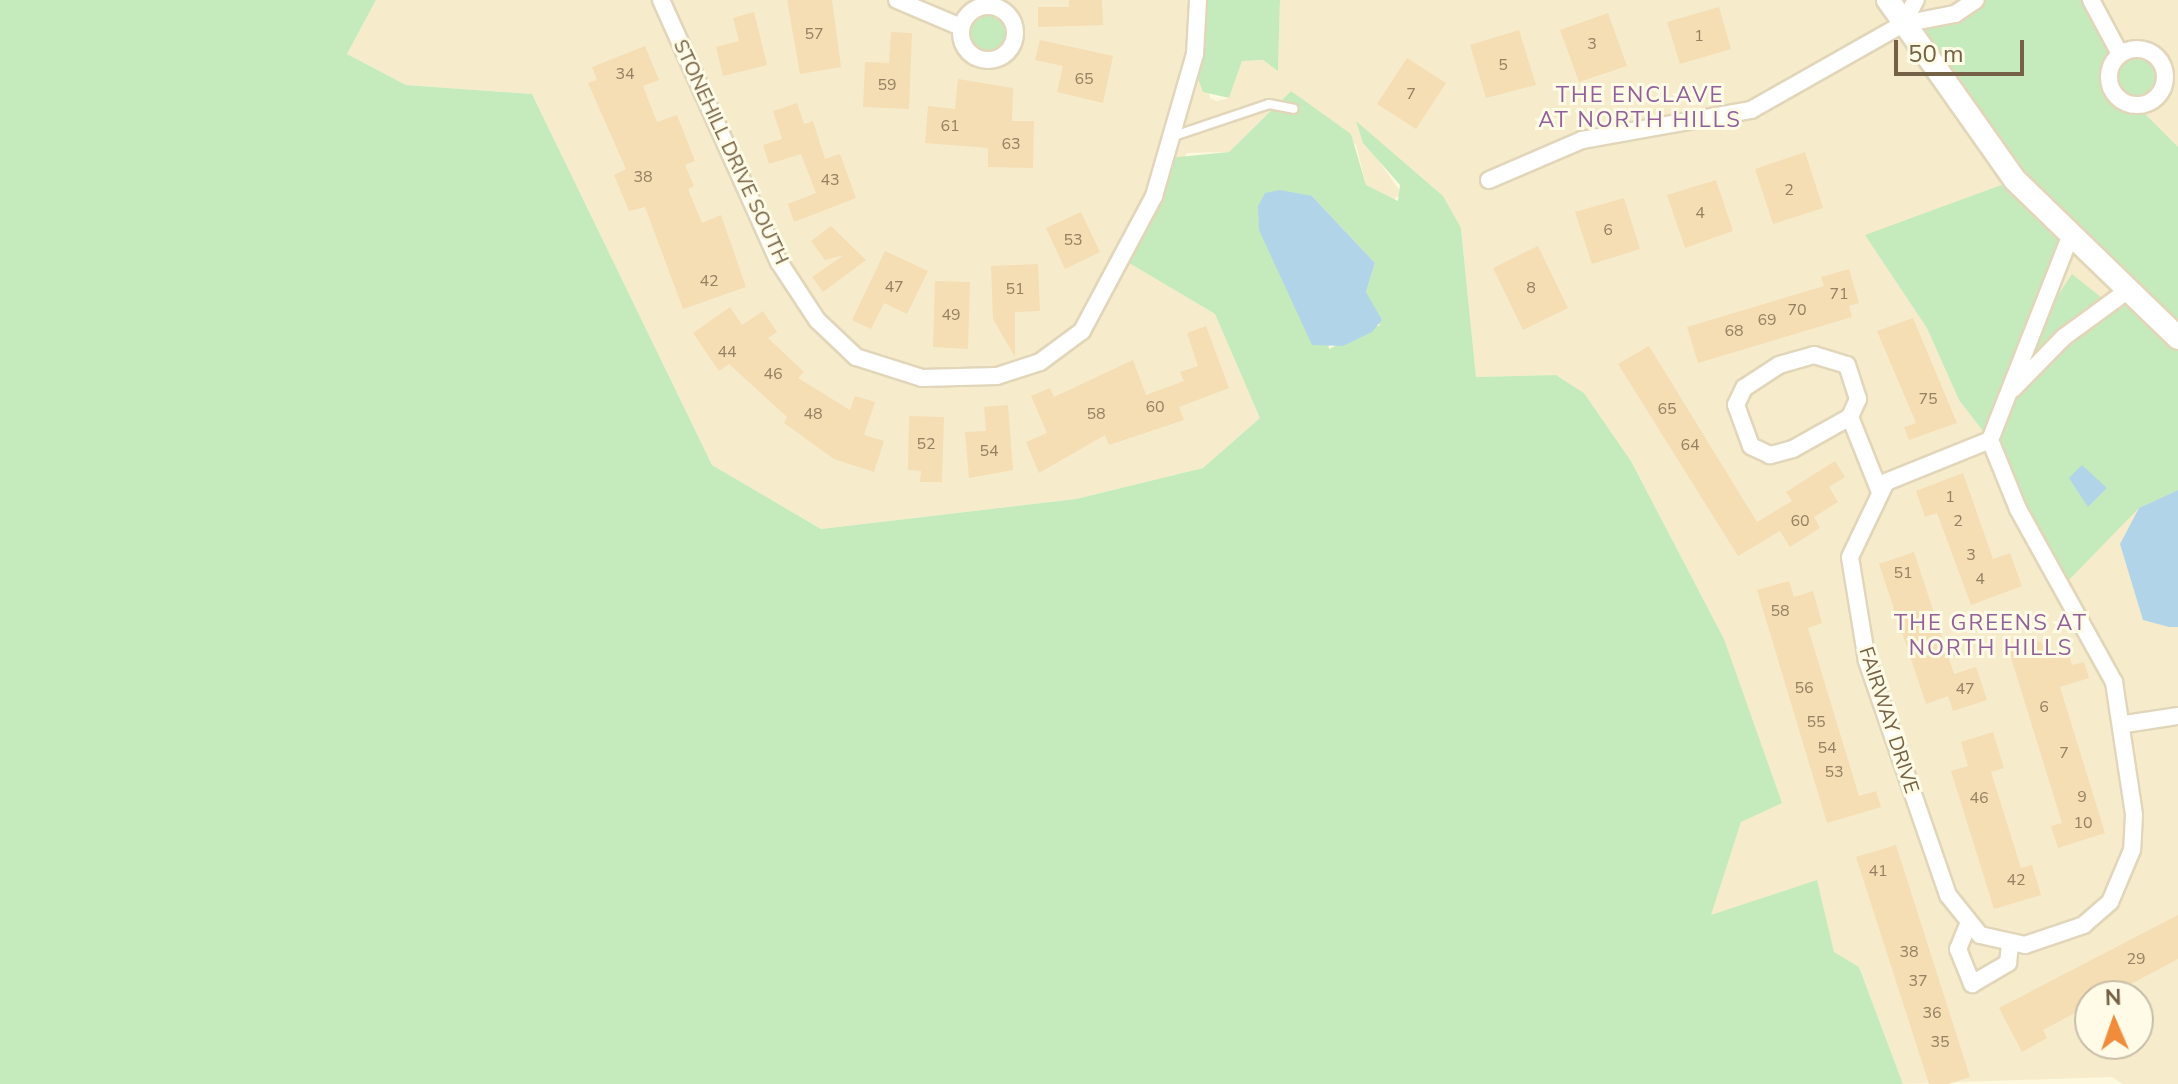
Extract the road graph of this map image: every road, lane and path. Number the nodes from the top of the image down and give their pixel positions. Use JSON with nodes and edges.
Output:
{"nodes":[{"id":1,"x":897,"y":0,"type":"edge"},
{"id":2,"x":1198,"y":0,"type":"edge"},
{"id":3,"x":1888,"y":0,"type":"edge"},
{"id":4,"x":1916,"y":0,"type":"edge"},
{"id":5,"x":1976,"y":0,"type":"edge"},
{"id":6,"x":2091,"y":0,"type":"edge"},
{"id":7,"x":664,"y":1,"type":"edge"},
{"id":8,"x":1903,"y":24,"type":"junction"},
{"id":9,"x":961,"y":27,"type":"dead end"},
{"id":10,"x":2120,"y":54,"type":"dead end"},
{"id":11,"x":1294,"y":109,"type":"dead end"},
{"id":12,"x":1174,"y":136,"type":"junction"},
{"id":13,"x":1489,"y":180,"type":"dead end"},
{"id":14,"x":2070,"y":237,"type":"junction"},
{"id":15,"x":2127,"y":291,"type":"junction"},
{"id":16,"x":2178,"y":338,"type":"edge"},
{"id":17,"x":2009,"y":393,"type":"junction"},
{"id":18,"x":1850,"y":417,"type":"junction"},
{"id":19,"x":1990,"y":440,"type":"junction"},
{"id":20,"x":1880,"y":492,"type":"junction"},
{"id":21,"x":2178,"y":716,"type":"edge"},
{"id":22,"x":2125,"y":724,"type":"junction"},
{"id":23,"x":1967,"y":927,"type":"junction"},
{"id":24,"x":2010,"y":945,"type":"junction"}],
"edges":[{"from":1,"to":9,"type":"street"},
{"from":2,"to":12,"type":"street","name":"STONEHILL DRIVE SOUTH"},
{"from":3,"to":8,"type":"main road"},
{"from":4,"to":8,"type":"street"},
{"from":5,"to":8,"type":"street"},
{"from":6,"to":10,"type":"street"},
{"from":7,"to":12,"type":"street","name":"STONEHILL DRIVE SOUTH"},
{"from":8,"to":13,"type":"street"},
{"from":8,"to":14,"type":"main road"},
{"from":11,"to":12,"type":"lane"},
{"from":14,"to":15,"type":"main road"},
{"from":14,"to":17,"type":"street"},
{"from":15,"to":16,"type":"main road"},
{"from":15,"to":17,"type":"street"},
{"from":17,"to":19,"type":"street"},
{"from":18,"to":18,"type":"street"},
{"from":18,"to":20,"type":"street"},
{"from":19,"to":20,"type":"street","name":"FAIRWAY DRIVE"},
{"from":19,"to":22,"type":"street"},
{"from":20,"to":23,"type":"street","name":"FAIRWAY DRIVE"},
{"from":21,"to":22,"type":"street"},
{"from":22,"to":24,"type":"street"},
{"from":23,"to":24,"type":"street"},
{"from":23,"to":24,"type":"street","name":"FAIRWAY DRIVE"}]}
